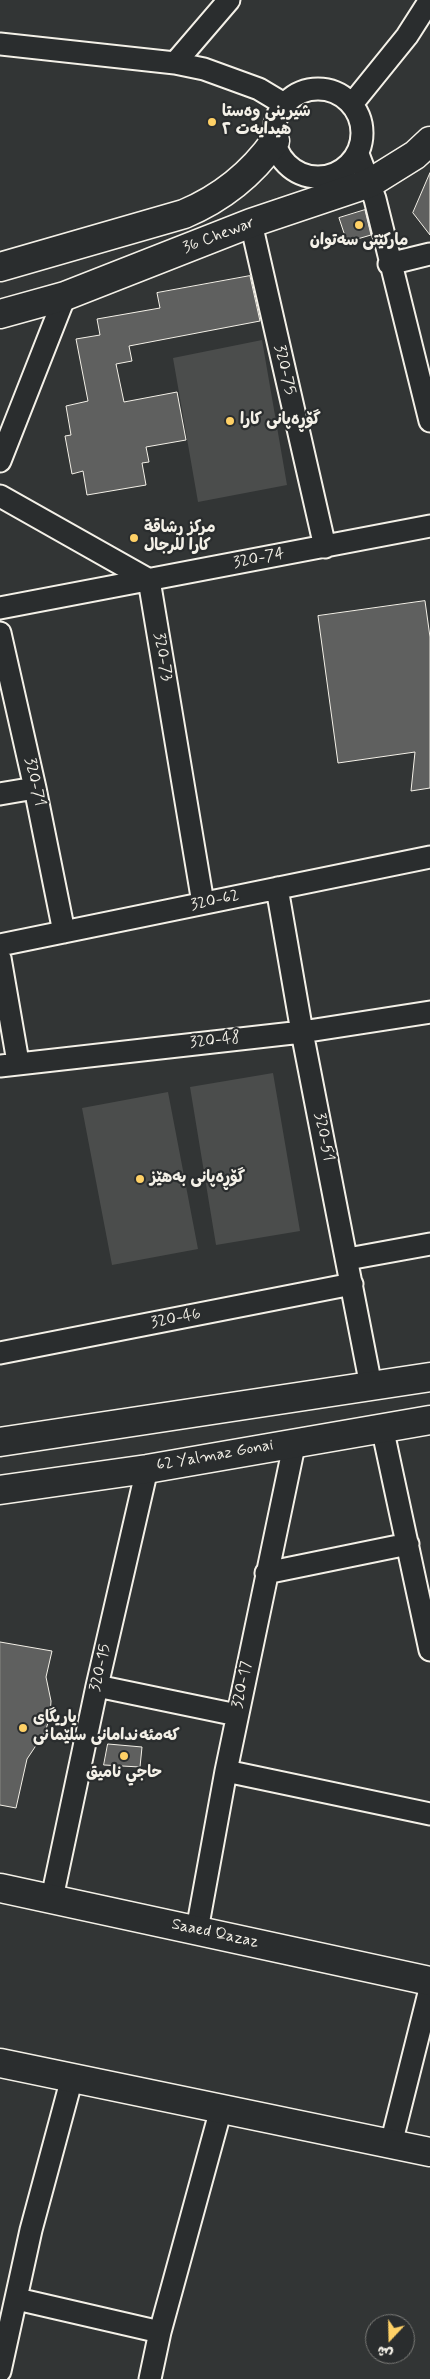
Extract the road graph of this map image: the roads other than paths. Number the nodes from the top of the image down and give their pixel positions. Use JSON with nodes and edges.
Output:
{"nodes":[{"id":1,"x":430,"y":0,"type":"edge"},
{"id":2,"x":220,"y":3,"type":"edge"},
{"id":3,"x":0,"y":44,"type":"edge"},
{"id":4,"x":175,"y":63,"type":"junction"},
{"id":5,"x":284,"y":104,"type":"junction"},
{"id":6,"x":352,"y":104,"type":"junction"},
{"id":7,"x":274,"y":141,"type":"junction"},
{"id":8,"x":430,"y":141,"type":"edge"},
{"id":9,"x":358,"y":154,"type":"junction"},
{"id":10,"x":335,"y":174,"type":"junction"},
{"id":11,"x":370,"y":183,"type":"junction"},
{"id":12,"x":310,"y":204,"type":"junction"},
{"id":13,"x":251,"y":223,"type":"junction"},
{"id":14,"x":430,"y":254,"type":"edge"},
{"id":15,"x":389,"y":264,"type":"junction"},
{"id":16,"x":0,"y":267,"type":"edge"},
{"id":17,"x":66,"y":296,"type":"junction"},
{"id":18,"x":0,"y":314,"type":"edge"},
{"id":19,"x":429,"y":415,"type":"edge"},
{"id":20,"x":0,"y":461,"type":"edge"},
{"id":21,"x":0,"y":496,"type":"edge"},
{"id":22,"x":430,"y":526,"type":"edge"},
{"id":23,"x":324,"y":546,"type":"junction"},
{"id":24,"x":149,"y":580,"type":"junction"},
{"id":25,"x":0,"y":608,"type":"edge"},
{"id":26,"x":1,"y":637,"type":"edge"},
{"id":27,"x":35,"y":788,"type":"junction"},
{"id":28,"x":0,"y":794,"type":"edge"},
{"id":29,"x":430,"y":857,"type":"edge"},
{"id":30,"x":277,"y":888,"type":"junction"},
{"id":31,"x":203,"y":903,"type":"junction"},
{"id":32,"x":64,"y":932,"type":"junction"},
{"id":33,"x":0,"y":945,"type":"edge"},
{"id":34,"x":0,"y":958,"type":"edge"},
{"id":35,"x":430,"y":1012,"type":"edge"},
{"id":36,"x":302,"y":1032,"type":"junction"},
{"id":37,"x":9,"y":1064,"type":"edge"},
{"id":38,"x":430,"y":1244,"type":"edge"},
{"id":39,"x":348,"y":1259,"type":"junction"},
{"id":40,"x":352,"y":1284,"type":"junction"},
{"id":41,"x":0,"y":1353,"type":"edge"},
{"id":42,"x":430,"y":1377,"type":"edge"},
{"id":43,"x":371,"y":1386,"type":"junction"},
{"id":44,"x":430,"y":1420,"type":"edge"},
{"id":45,"x":382,"y":1428,"type":"junction"},
{"id":46,"x":0,"y":1442,"type":"edge"},
{"id":47,"x":295,"y":1442,"type":"junction"},
{"id":48,"x":147,"y":1469,"type":"junction"},
{"id":49,"x":0,"y":1490,"type":"edge"},
{"id":50,"x":408,"y":1544,"type":"junction"},
{"id":51,"x":266,"y":1573,"type":"junction"},
{"id":52,"x":430,"y":1650,"type":"edge"},
{"id":53,"x":97,"y":1686,"type":"junction"},
{"id":54,"x":237,"y":1715,"type":"junction"},
{"id":55,"x":226,"y":1771,"type":"junction"},
{"id":56,"x":430,"y":1814,"type":"edge"},
{"id":57,"x":0,"y":1888,"type":"edge"},
{"id":58,"x":52,"y":1898,"type":"junction"},
{"id":59,"x":197,"y":1930,"type":"junction"},
{"id":60,"x":430,"y":1980,"type":"edge"},
{"id":61,"x":430,"y":1989,"type":"edge"},
{"id":62,"x":0,"y":2063,"type":"edge"},
{"id":63,"x":72,"y":2078,"type":"junction"},
{"id":64,"x":221,"y":2109,"type":"junction"},
{"id":65,"x":391,"y":2144,"type":"junction"},
{"id":66,"x":430,"y":2152,"type":"edge"},
{"id":67,"x":17,"y":2299,"type":"junction"},
{"id":68,"x":160,"y":2332,"type":"junction"},
{"id":69,"x":0,"y":2371,"type":"edge"},
{"id":70,"x":150,"y":2379,"type":"edge"}],
"edges":[{"from":1,"to":6,"type":"street"},
{"from":2,"to":4,"type":"street"},
{"from":3,"to":4,"type":"street"},
{"from":4,"to":5,"type":"street"},
{"from":5,"to":6,"type":"street"},
{"from":5,"to":7,"type":"street"},
{"from":6,"to":9,"type":"street"},
{"from":7,"to":10,"type":"street"},
{"from":7,"to":16,"type":"street"},
{"from":8,"to":11,"type":"street","name":"36 Chewar"},
{"from":9,"to":10,"type":"street"},
{"from":9,"to":11,"type":"street"},
{"from":10,"to":12,"type":"street"},
{"from":11,"to":12,"type":"street","name":"36 Chewar"},
{"from":11,"to":15,"type":"street"},
{"from":12,"to":13,"type":"street","name":"36 Chewar"},
{"from":13,"to":17,"type":"street","name":"36 Chewar"},
{"from":13,"to":23,"type":"street","name":"320-75"},
{"from":14,"to":15,"type":"street"},
{"from":15,"to":19,"type":"street"},
{"from":17,"to":18,"type":"street","name":"36 Chewar"},
{"from":17,"to":20,"type":"street"},
{"from":21,"to":24,"type":"street"},
{"from":22,"to":23,"type":"street","name":"320-74"},
{"from":23,"to":24,"type":"street","name":"320-74"},
{"from":24,"to":25,"type":"street","name":"320-74"},
{"from":24,"to":31,"type":"street","name":"320-73"},
{"from":26,"to":27,"type":"street","name":"320-71"},
{"from":27,"to":28,"type":"street"},
{"from":27,"to":32,"type":"street","name":"320-71"},
{"from":29,"to":30,"type":"street","name":"320-62"},
{"from":30,"to":31,"type":"street","name":"320-62"},
{"from":30,"to":36,"type":"street","name":"320-51"},
{"from":31,"to":32,"type":"street","name":"320-62"},
{"from":32,"to":33,"type":"street","name":"320-62"},
{"from":34,"to":37,"type":"street"},
{"from":35,"to":36,"type":"street","name":"320-48"},
{"from":36,"to":37,"type":"street","name":"320-48"},
{"from":36,"to":39,"type":"street","name":"320-51"},
{"from":38,"to":39,"type":"street"},
{"from":39,"to":40,"type":"street","name":"320-51"},
{"from":40,"to":41,"type":"street","name":"320-46"},
{"from":40,"to":43,"type":"street","name":"320-51"},
{"from":42,"to":43,"type":"street"},
{"from":43,"to":46,"type":"street"},
{"from":44,"to":45,"type":"street","name":"62 Yalmaz Gonai"},
{"from":45,"to":47,"type":"street","name":"62 Yalmaz Gonai"},
{"from":45,"to":50,"type":"street"},
{"from":47,"to":48,"type":"street","name":"62 Yalmaz Gonai"},
{"from":47,"to":51,"type":"street","name":"320-17"},
{"from":48,"to":49,"type":"street","name":"62 Yalmaz Gonai"},
{"from":48,"to":53,"type":"street","name":"320-15"},
{"from":50,"to":51,"type":"street"},
{"from":50,"to":52,"type":"street"},
{"from":51,"to":54,"type":"street","name":"320-17"},
{"from":53,"to":54,"type":"street"},
{"from":53,"to":58,"type":"street","name":"320-15"},
{"from":54,"to":55,"type":"street","name":"320-17"},
{"from":55,"to":56,"type":"street"},
{"from":55,"to":59,"type":"street","name":"320-17"},
{"from":57,"to":58,"type":"street","name":"Saaed Qazaz"},
{"from":58,"to":59,"type":"street","name":"Saaed Qazaz"},
{"from":59,"to":60,"type":"street","name":"Saaed Qazaz"},
{"from":61,"to":65,"type":"street"},
{"from":62,"to":63,"type":"street"},
{"from":63,"to":64,"type":"street"},
{"from":63,"to":67,"type":"street"},
{"from":64,"to":65,"type":"street"},
{"from":64,"to":68,"type":"street"},
{"from":65,"to":66,"type":"street"},
{"from":67,"to":68,"type":"street"},
{"from":67,"to":69,"type":"street"},
{"from":68,"to":70,"type":"street"}]}
